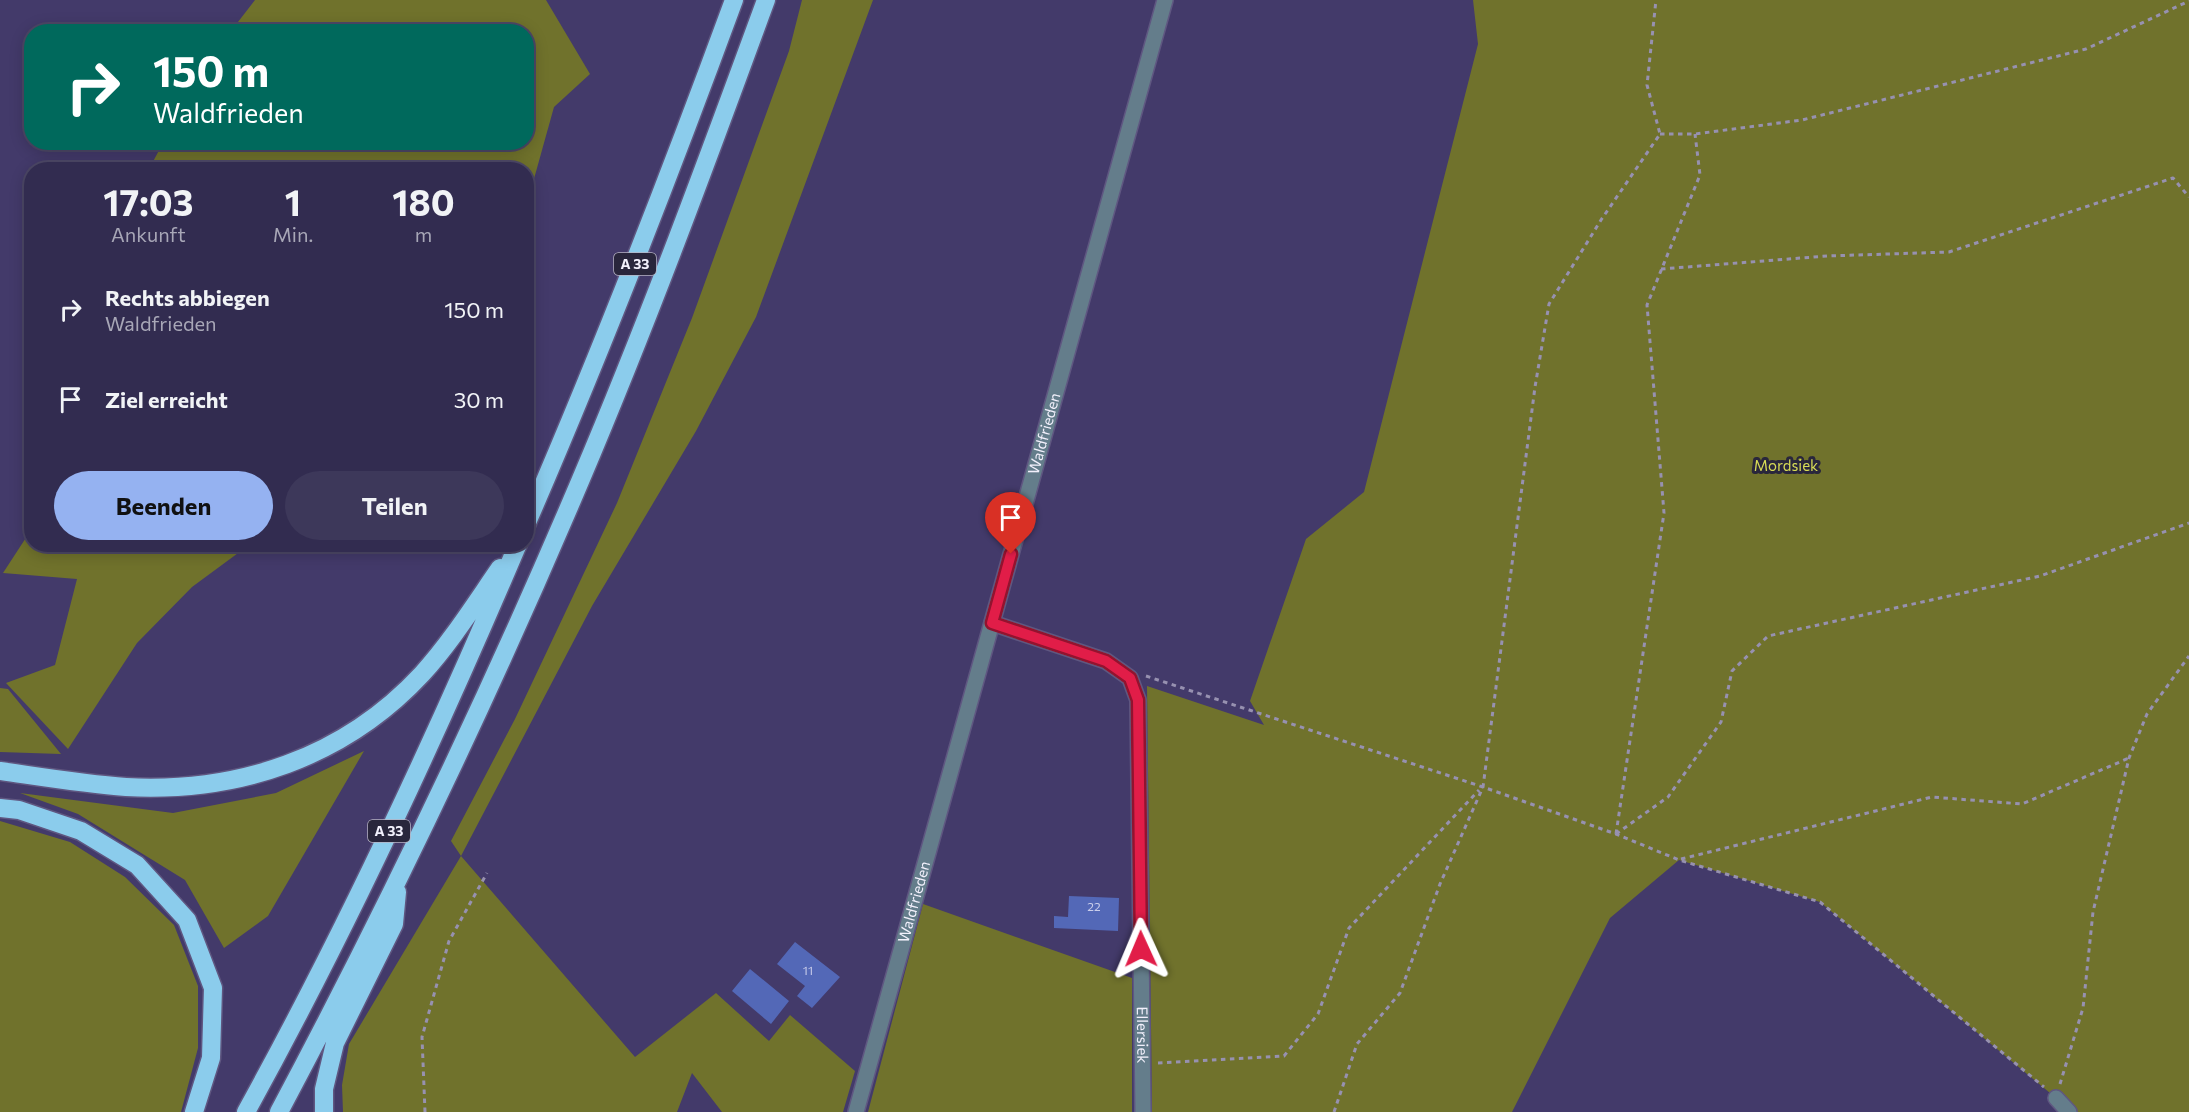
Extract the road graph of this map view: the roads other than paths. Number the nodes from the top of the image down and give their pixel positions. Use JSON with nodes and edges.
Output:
{"nodes":[{"id":1,"x":734,"y":0,"type":"edge"},
{"id":2,"x":766,"y":0,"type":"edge"},
{"id":3,"x":1165,"y":0,"type":"edge"},
{"id":4,"x":534,"y":506,"type":"edge"},
{"id":5,"x":511,"y":552,"type":"edge"},
{"id":6,"x":514,"y":552,"type":"edge"},
{"id":7,"x":992,"y":623,"type":"junction"},
{"id":8,"x":0,"y":771,"type":"edge"},
{"id":9,"x":0,"y":808,"type":"edge"},
{"id":10,"x":397,"y":884,"type":"junction"},
{"id":11,"x":2056,"y":1098,"type":"road end"},
{"id":12,"x":194,"y":1112,"type":"edge"},
{"id":13,"x":246,"y":1112,"type":"edge"},
{"id":14,"x":279,"y":1112,"type":"edge"},
{"id":15,"x":324,"y":1112,"type":"edge"},
{"id":16,"x":856,"y":1112,"type":"edge"},
{"id":17,"x":1143,"y":1112,"type":"edge"},
{"id":18,"x":2069,"y":1112,"type":"edge"}],
"edges":[{"from":1,"to":4,"type":"highway","number":"A 33"},
{"from":2,"to":10,"type":"highway","number":"A 33"},
{"from":3,"to":7,"type":"street","name":"Waldfrieden"},
{"from":5,"to":8,"type":"highway"},
{"from":6,"to":13,"type":"highway","number":"A 33"},
{"from":7,"to":16,"type":"street","name":"Waldfrieden"},
{"from":7,"to":17,"type":"street","name":"Ellersiek"},
{"from":9,"to":12,"type":"highway"},
{"from":10,"to":14,"type":"highway","number":"A 33"},
{"from":10,"to":15,"type":"highway"},
{"from":11,"to":18,"type":"street"}]}
